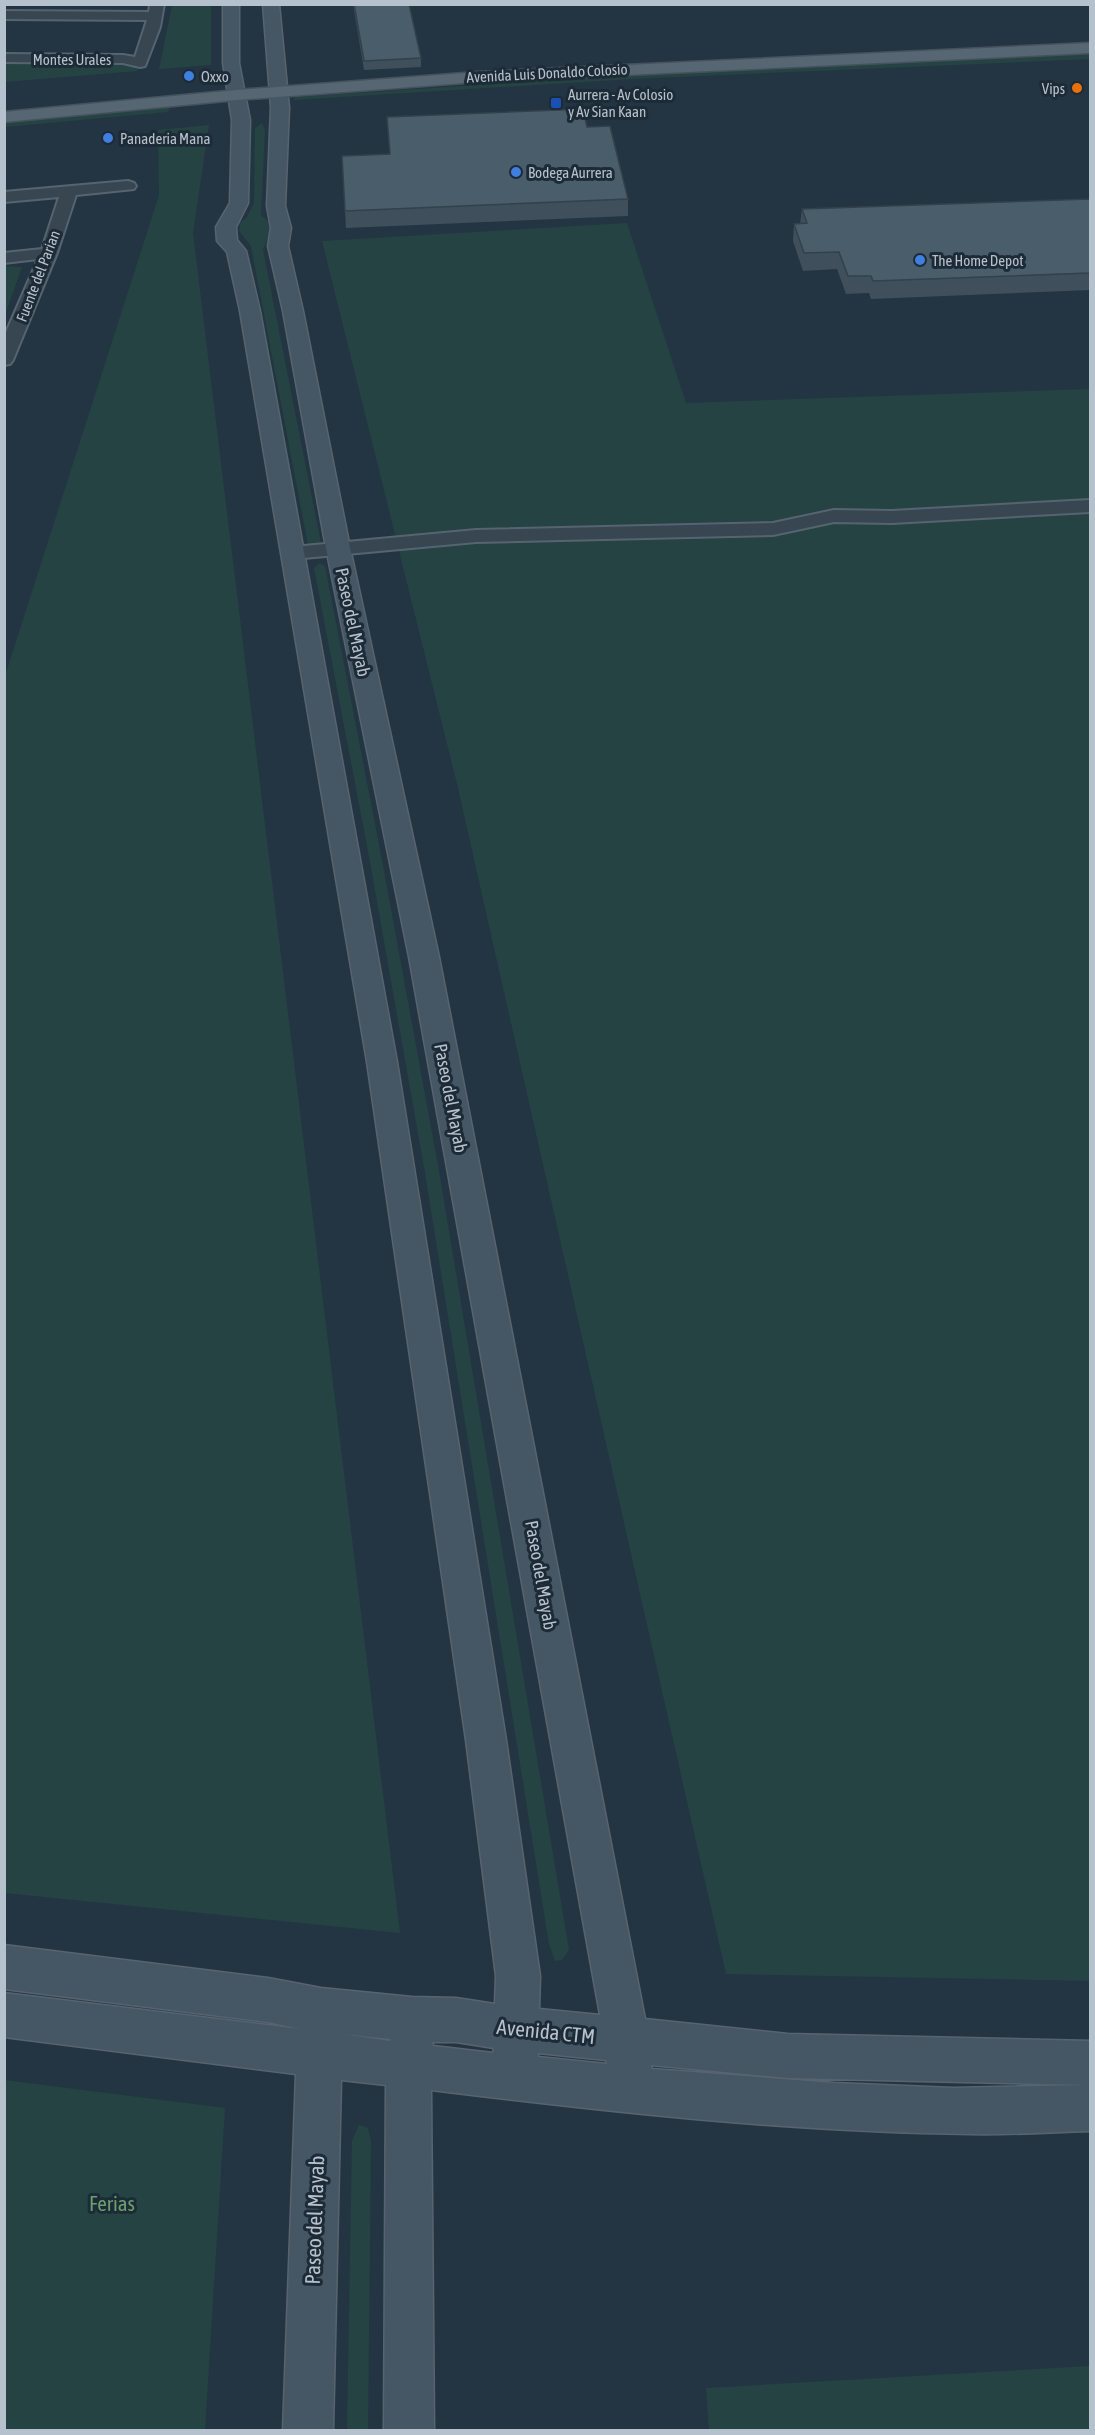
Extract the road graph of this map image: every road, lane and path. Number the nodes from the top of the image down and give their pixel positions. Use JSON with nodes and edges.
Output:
{"nodes":[{"id":1,"x":231,"y":4,"type":"edge"},
{"id":2,"x":271,"y":4,"type":"edge"},
{"id":3,"x":156,"y":10,"type":"edge"},
{"id":4,"x":4,"y":15,"type":"edge"},
{"id":5,"x":263,"y":44,"type":"junction"},
{"id":6,"x":231,"y":46,"type":"junction"},
{"id":7,"x":1090,"y":48,"type":"edge"},
{"id":8,"x":4,"y":58,"type":"edge"},
{"id":9,"x":1090,"y":64,"type":"edge"},
{"id":10,"x":898,"y":74,"type":"dead end"},
{"id":11,"x":827,"y":78,"type":"dead end"},
{"id":12,"x":565,"y":90,"type":"dead end"},
{"id":13,"x":432,"y":98,"type":"dead end"},
{"id":14,"x":279,"y":100,"type":"junction"},
{"id":15,"x":239,"y":103,"type":"junction"},
{"id":16,"x":4,"y":117,"type":"edge"},
{"id":17,"x":4,"y":131,"type":"edge"},
{"id":18,"x":128,"y":186,"type":"dead end"},
{"id":19,"x":69,"y":191,"type":"junction"},
{"id":20,"x":4,"y":197,"type":"edge"},
{"id":21,"x":49,"y":253,"type":"junction"},
{"id":22,"x":4,"y":258,"type":"edge"},
{"id":23,"x":4,"y":360,"type":"edge"},
{"id":24,"x":1090,"y":506,"type":"edge"},
{"id":25,"x":338,"y":548,"type":"junction"},
{"id":26,"x":293,"y":553,"type":"junction"},
{"id":27,"x":4,"y":1966,"type":"edge"},
{"id":28,"x":321,"y":2010,"type":"junction"},
{"id":29,"x":4,"y":2015,"type":"edge"},
{"id":30,"x":412,"y":2019,"type":"junction"},
{"id":31,"x":518,"y":2029,"type":"junction"},
{"id":32,"x":626,"y":2039,"type":"junction"},
{"id":33,"x":319,"y":2054,"type":"junction"},
{"id":34,"x":1090,"y":2063,"type":"edge"},
{"id":35,"x":410,"y":2066,"type":"junction"},
{"id":36,"x":515,"y":2078,"type":"junction"},
{"id":37,"x":632,"y":2090,"type":"junction"},
{"id":38,"x":1090,"y":2108,"type":"edge"},
{"id":39,"x":308,"y":2430,"type":"edge"},
{"id":40,"x":409,"y":2430,"type":"edge"}],
"edges":[{"from":1,"to":6,"type":"main road"},
{"from":2,"to":5,"type":"main road","name":"Paseo del Mayab"},
{"from":3,"to":4,"type":"street"},
{"from":3,"to":8,"type":"street","name":"Montes Urales"},
{"from":5,"to":6,"type":"main road"},
{"from":5,"to":14,"type":"main road","name":"Paseo del Mayab"},
{"from":6,"to":15,"type":"main road"},
{"from":7,"to":14,"type":"main road","name":"Avenida Luis Donaldo Colosio"},
{"from":9,"to":10,"type":"main road"},
{"from":11,"to":12,"type":"main road","name":"Avenida Luis Donaldo Colosio"},
{"from":13,"to":14,"type":"main road","name":"Avenida Luis Donaldo Colosio"},
{"from":14,"to":15,"type":"main road","name":"Avenida Luis Donaldo Colosio"},
{"from":14,"to":25,"type":"main road","name":"Paseo del Mayab"},
{"from":15,"to":16,"type":"main road","name":"Avenida Luis Donaldo Colosio"},
{"from":15,"to":17,"type":"main road","name":"Avenida Luis Donaldo Colosio"},
{"from":15,"to":26,"type":"main road"},
{"from":18,"to":19,"type":"street"},
{"from":19,"to":20,"type":"street"},
{"from":19,"to":21,"type":"street","name":"Fuente del Parian"},
{"from":21,"to":22,"type":"street"},
{"from":21,"to":23,"type":"street","name":"Fuente del Parian"},
{"from":24,"to":25,"type":"street"},
{"from":25,"to":26,"type":"street"},
{"from":25,"to":32,"type":"main road","name":"Paseo del Mayab"},
{"from":26,"to":31,"type":"main road"},
{"from":27,"to":28,"type":"main road","name":"Avenida CTM"},
{"from":28,"to":30,"type":"main road","name":"Avenida CTM"},
{"from":28,"to":33,"type":"main road","name":"Paseo del Mayab"},
{"from":29,"to":33,"type":"main road"},
{"from":30,"to":31,"type":"main road","name":"Avenida CTM"},
{"from":30,"to":35,"type":"main road"},
{"from":31,"to":32,"type":"main road","name":"Avenida CTM"},
{"from":31,"to":36,"type":"main road"},
{"from":32,"to":34,"type":"main road","name":"Avenida CTM"},
{"from":32,"to":37,"type":"main road","name":"Paseo del Mayab"},
{"from":33,"to":35,"type":"main road"},
{"from":33,"to":39,"type":"main road","name":"Paseo del Mayab"},
{"from":35,"to":36,"type":"main road"},
{"from":35,"to":40,"type":"main road"},
{"from":36,"to":37,"type":"main road"},
{"from":37,"to":38,"type":"main road"}]}
